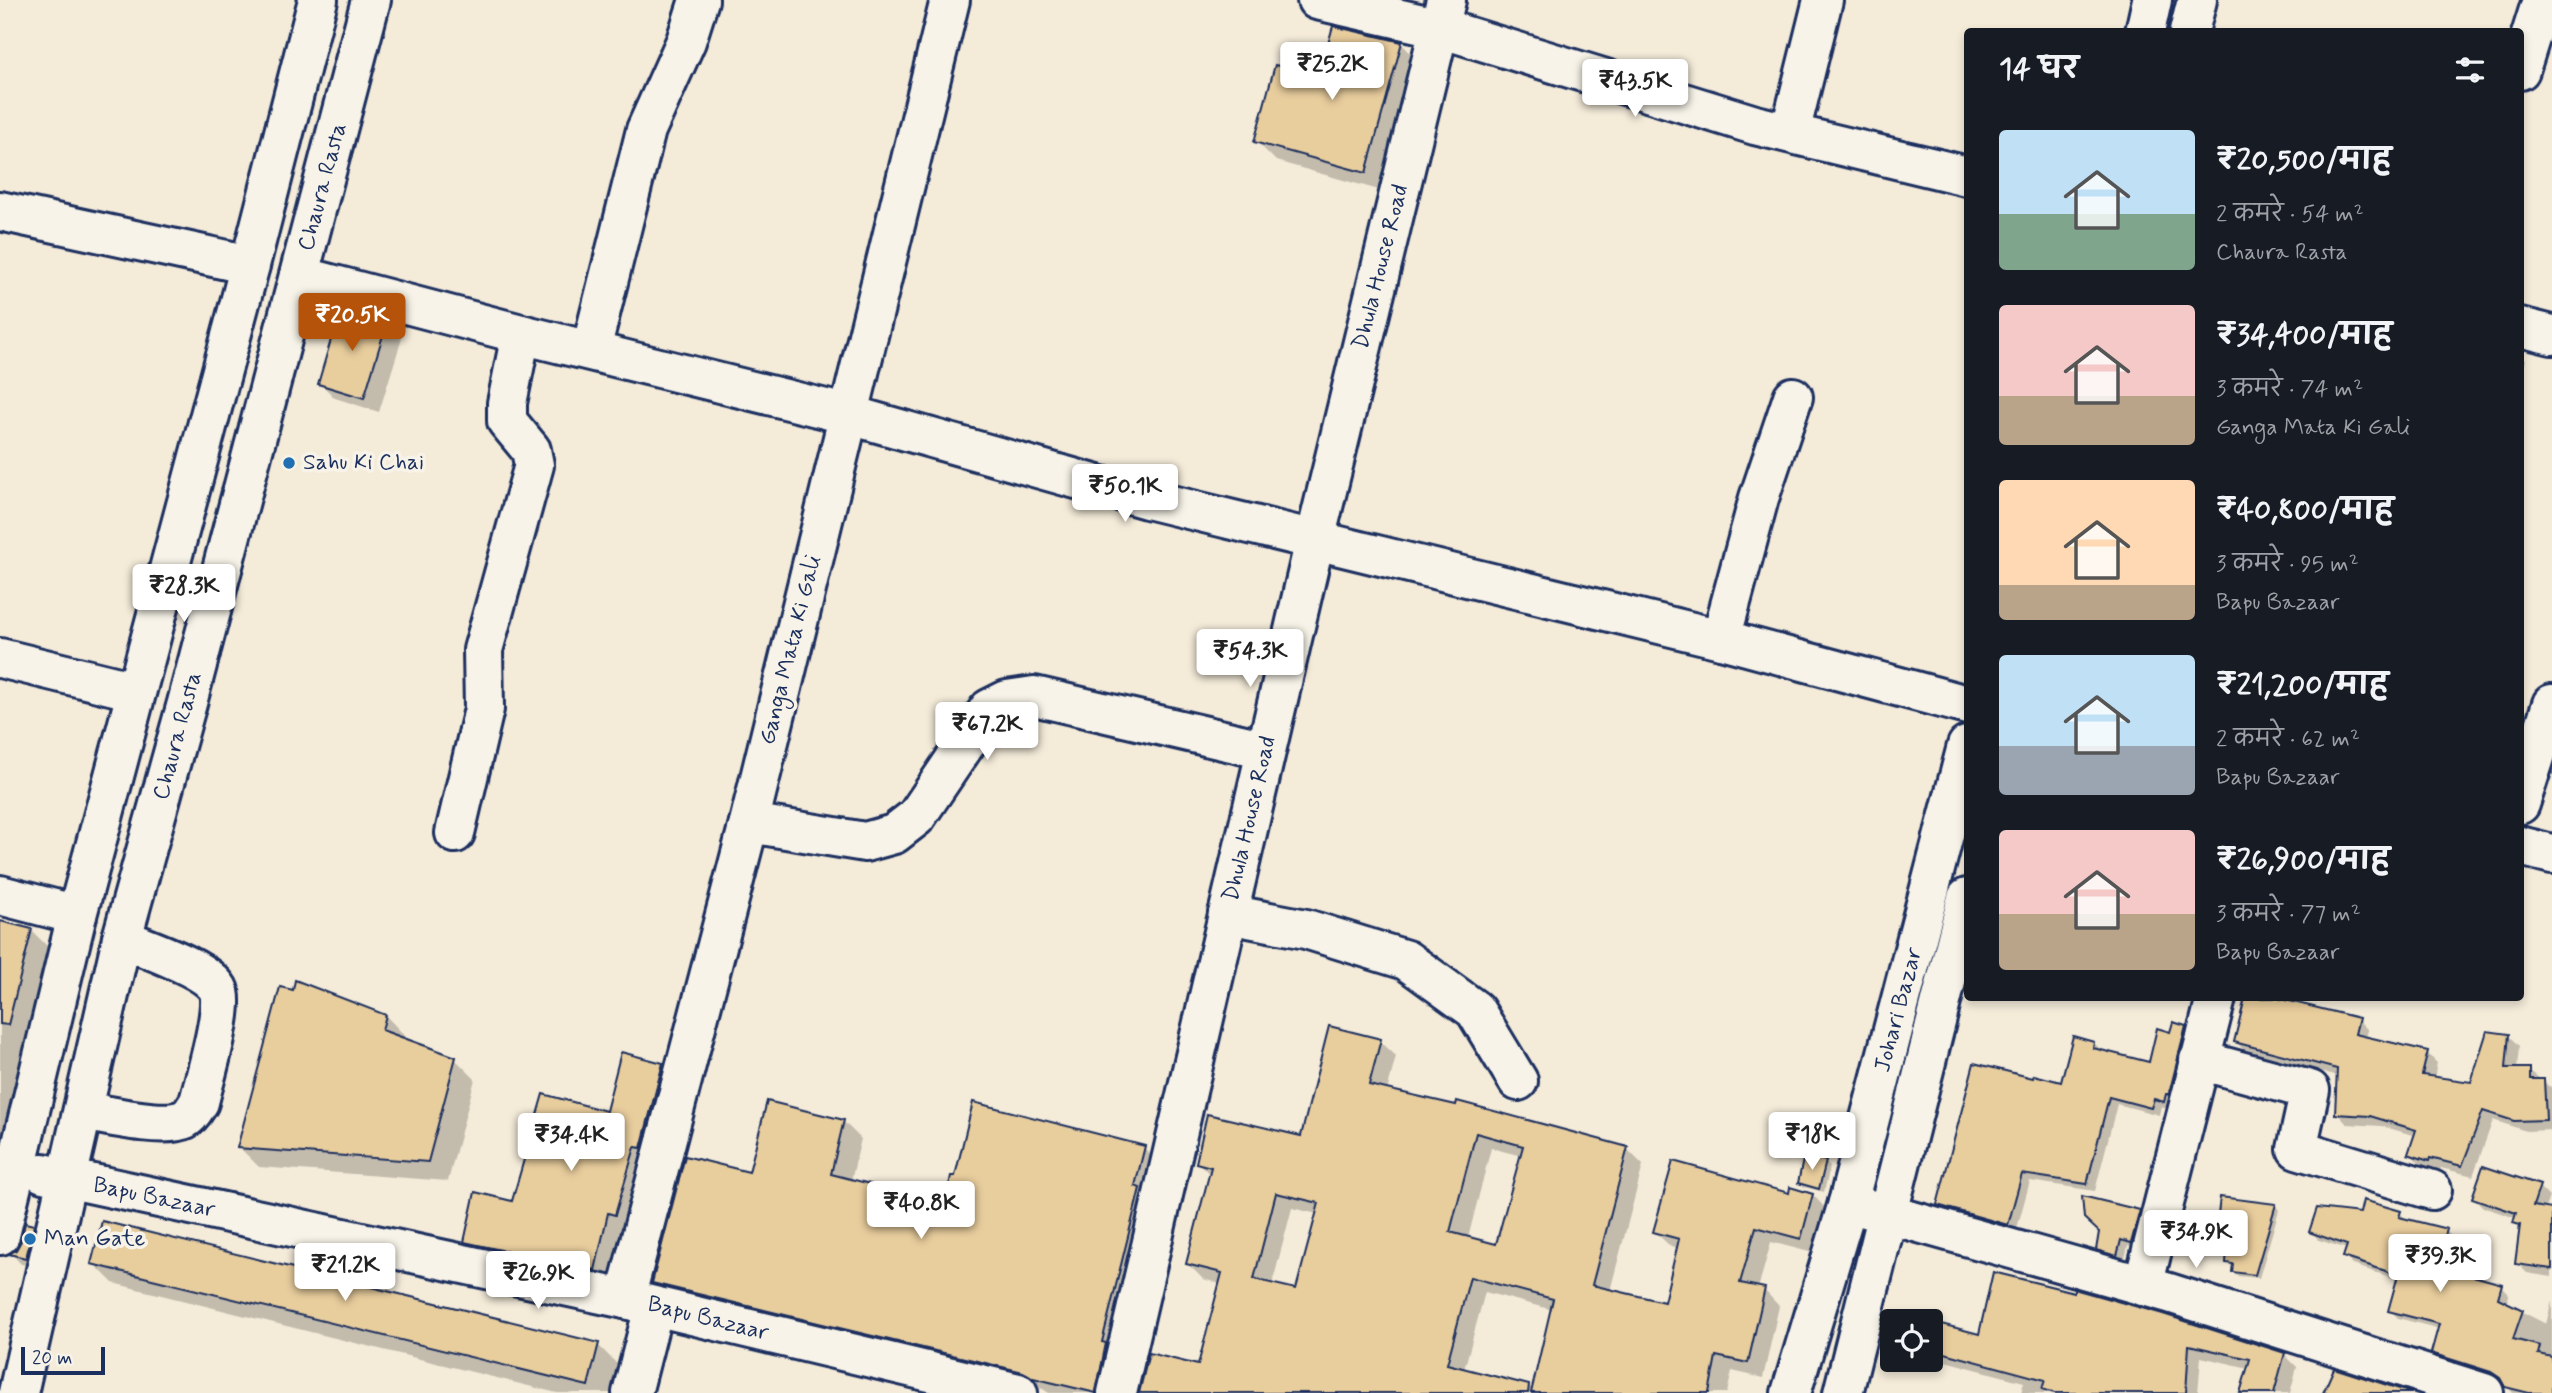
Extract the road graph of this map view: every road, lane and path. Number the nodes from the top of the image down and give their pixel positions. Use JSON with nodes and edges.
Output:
{"nodes":[{"id":1,"x":317,"y":0,"type":"edge"},
{"id":2,"x":372,"y":0,"type":"edge"},
{"id":3,"x":699,"y":0,"type":"edge"},
{"id":4,"x":950,"y":0,"type":"edge"},
{"id":5,"x":1317,"y":0,"type":"edge"},
{"id":6,"x":1823,"y":0,"type":"edge"},
{"id":7,"x":2152,"y":0,"type":"edge"},
{"id":8,"x":2197,"y":0,"type":"edge"},
{"id":9,"x":2542,"y":0,"type":"edge"},
{"id":10,"x":1443,"y":14,"type":"edge"},
{"id":11,"x":2146,"y":28,"type":"edge"},
{"id":12,"x":2190,"y":28,"type":"edge"},
{"id":13,"x":2524,"y":57,"type":"edge"},
{"id":14,"x":1790,"y":133,"type":"junction"},
{"id":15,"x":1964,"y":175,"type":"edge"},
{"id":16,"x":0,"y":211,"type":"edge"},
{"id":17,"x":250,"y":265,"type":"junction"},
{"id":18,"x":300,"y":276,"type":"junction"},
{"id":19,"x":2524,"y":328,"type":"edge"},
{"id":20,"x":521,"y":334,"type":"junction"},
{"id":21,"x":2552,"y":335,"type":"edge"},
{"id":22,"x":591,"y":350,"type":"junction"},
{"id":23,"x":1793,"y":397,"type":"dead end"},
{"id":24,"x":850,"y":415,"type":"junction"},
{"id":25,"x":1315,"y":540,"type":"junction"},
{"id":26,"x":1721,"y":639,"type":"junction"},
{"id":27,"x":0,"y":658,"type":"edge"},
{"id":28,"x":135,"y":691,"type":"junction"},
{"id":29,"x":1964,"y":704,"type":"edge"},
{"id":30,"x":2552,"y":704,"type":"edge"},
{"id":31,"x":1266,"y":750,"type":"junction"},
{"id":32,"x":1964,"y":758,"type":"edge"},
{"id":33,"x":2524,"y":792,"type":"edge"},
{"id":34,"x":749,"y":823,"type":"junction"},
{"id":35,"x":454,"y":833,"type":"dead end"},
{"id":36,"x":2524,"y":847,"type":"edge"},
{"id":37,"x":2552,"y":854,"type":"edge"},
{"id":38,"x":0,"y":895,"type":"edge"},
{"id":39,"x":1964,"y":910,"type":"edge"},
{"id":40,"x":1228,"y":914,"type":"junction"},
{"id":41,"x":77,"y":915,"type":"junction"},
{"id":42,"x":122,"y":939,"type":"junction"},
{"id":43,"x":2215,"y":1001,"type":"edge"},
{"id":44,"x":1899,"y":1007,"type":"junction"},
{"id":45,"x":1937,"y":1017,"type":"junction"},
{"id":46,"x":2199,"y":1060,"type":"junction"},
{"id":47,"x":1518,"y":1081,"type":"dead end"},
{"id":48,"x":83,"y":1111,"type":"junction"},
{"id":49,"x":8,"y":1165,"type":"edge"},
{"id":50,"x":68,"y":1180,"type":"junction"},
{"id":51,"x":2432,"y":1190,"type":"dead end"},
{"id":52,"x":1848,"y":1203,"type":"junction"},
{"id":53,"x":1887,"y":1213,"type":"junction"},
{"id":54,"x":0,"y":1235,"type":"edge"},
{"id":55,"x":2143,"y":1286,"type":"junction"},
{"id":56,"x":639,"y":1303,"type":"junction"},
{"id":57,"x":18,"y":1393,"type":"edge"},
{"id":58,"x":632,"y":1393,"type":"edge"},
{"id":59,"x":1018,"y":1393,"type":"edge"},
{"id":60,"x":1117,"y":1393,"type":"edge"},
{"id":61,"x":1791,"y":1393,"type":"edge"},
{"id":62,"x":1843,"y":1393,"type":"edge"},
{"id":63,"x":2484,"y":1393,"type":"edge"}],
"edges":[{"from":1,"to":17,"type":"street"},
{"from":2,"to":18,"type":"street","name":"Chaura Rasta"},
{"from":3,"to":22,"type":"street"},
{"from":4,"to":24,"type":"street","name":"Ganga Mata Ki Gali"},
{"from":5,"to":10,"type":"street"},
{"from":6,"to":14,"type":"street"},
{"from":7,"to":11,"type":"street"},
{"from":8,"to":12,"type":"street"},
{"from":9,"to":13,"type":"street"},
{"from":10,"to":14,"type":"street"},
{"from":10,"to":25,"type":"street","name":"Dhula House Road"},
{"from":14,"to":15,"type":"street"},
{"from":16,"to":17,"type":"street"},
{"from":17,"to":28,"type":"street"},
{"from":18,"to":20,"type":"street"},
{"from":18,"to":42,"type":"street","name":"Chaura Rasta"},
{"from":19,"to":21,"type":"street"},
{"from":20,"to":22,"type":"street"},
{"from":20,"to":35,"type":"street"},
{"from":22,"to":24,"type":"street"},
{"from":23,"to":26,"type":"street"},
{"from":24,"to":25,"type":"street"},
{"from":24,"to":34,"type":"street","name":"Ganga Mata Ki Gali"},
{"from":25,"to":26,"type":"street"},
{"from":25,"to":31,"type":"street","name":"Dhula House Road"},
{"from":26,"to":29,"type":"street"},
{"from":27,"to":28,"type":"street"},
{"from":28,"to":41,"type":"street"},
{"from":30,"to":33,"type":"street"},
{"from":31,"to":34,"type":"street"},
{"from":31,"to":40,"type":"street","name":"Dhula House Road"},
{"from":32,"to":44,"type":"street","name":"Johari Bazar"},
{"from":34,"to":56,"type":"street","name":"Ganga Mata Ki Gali"},
{"from":36,"to":37,"type":"street"},
{"from":38,"to":41,"type":"street"},
{"from":39,"to":45,"type":"street","name":"Johari Bazar"},
{"from":40,"to":47,"type":"street"},
{"from":40,"to":60,"type":"street","name":"Dhula House Road"},
{"from":41,"to":49,"type":"street"},
{"from":42,"to":48,"type":"street","name":"Chaura Rasta"},
{"from":42,"to":48,"type":"street"},
{"from":43,"to":46,"type":"street"},
{"from":44,"to":45,"type":"street"},
{"from":44,"to":52,"type":"street","name":"Johari Bazar"},
{"from":45,"to":53,"type":"street","name":"Johari Bazar"},
{"from":46,"to":51,"type":"street"},
{"from":46,"to":55,"type":"street"},
{"from":48,"to":50,"type":"street","name":"Chaura Rasta"},
{"from":49,"to":50,"type":"street","name":"Bapu Bazaar"},
{"from":49,"to":54,"type":"street"},
{"from":50,"to":56,"type":"street","name":"Bapu Bazaar"},
{"from":50,"to":57,"type":"street","name":"Chaura Rasta"},
{"from":52,"to":53,"type":"street"},
{"from":52,"to":61,"type":"street","name":"Johari Bazar"},
{"from":53,"to":55,"type":"street"},
{"from":53,"to":62,"type":"street","name":"Johari Bazar"},
{"from":55,"to":63,"type":"street"},
{"from":56,"to":58,"type":"street","name":"Ganga Mata Ki Gali"},
{"from":56,"to":59,"type":"street","name":"Bapu Bazaar"}]}
